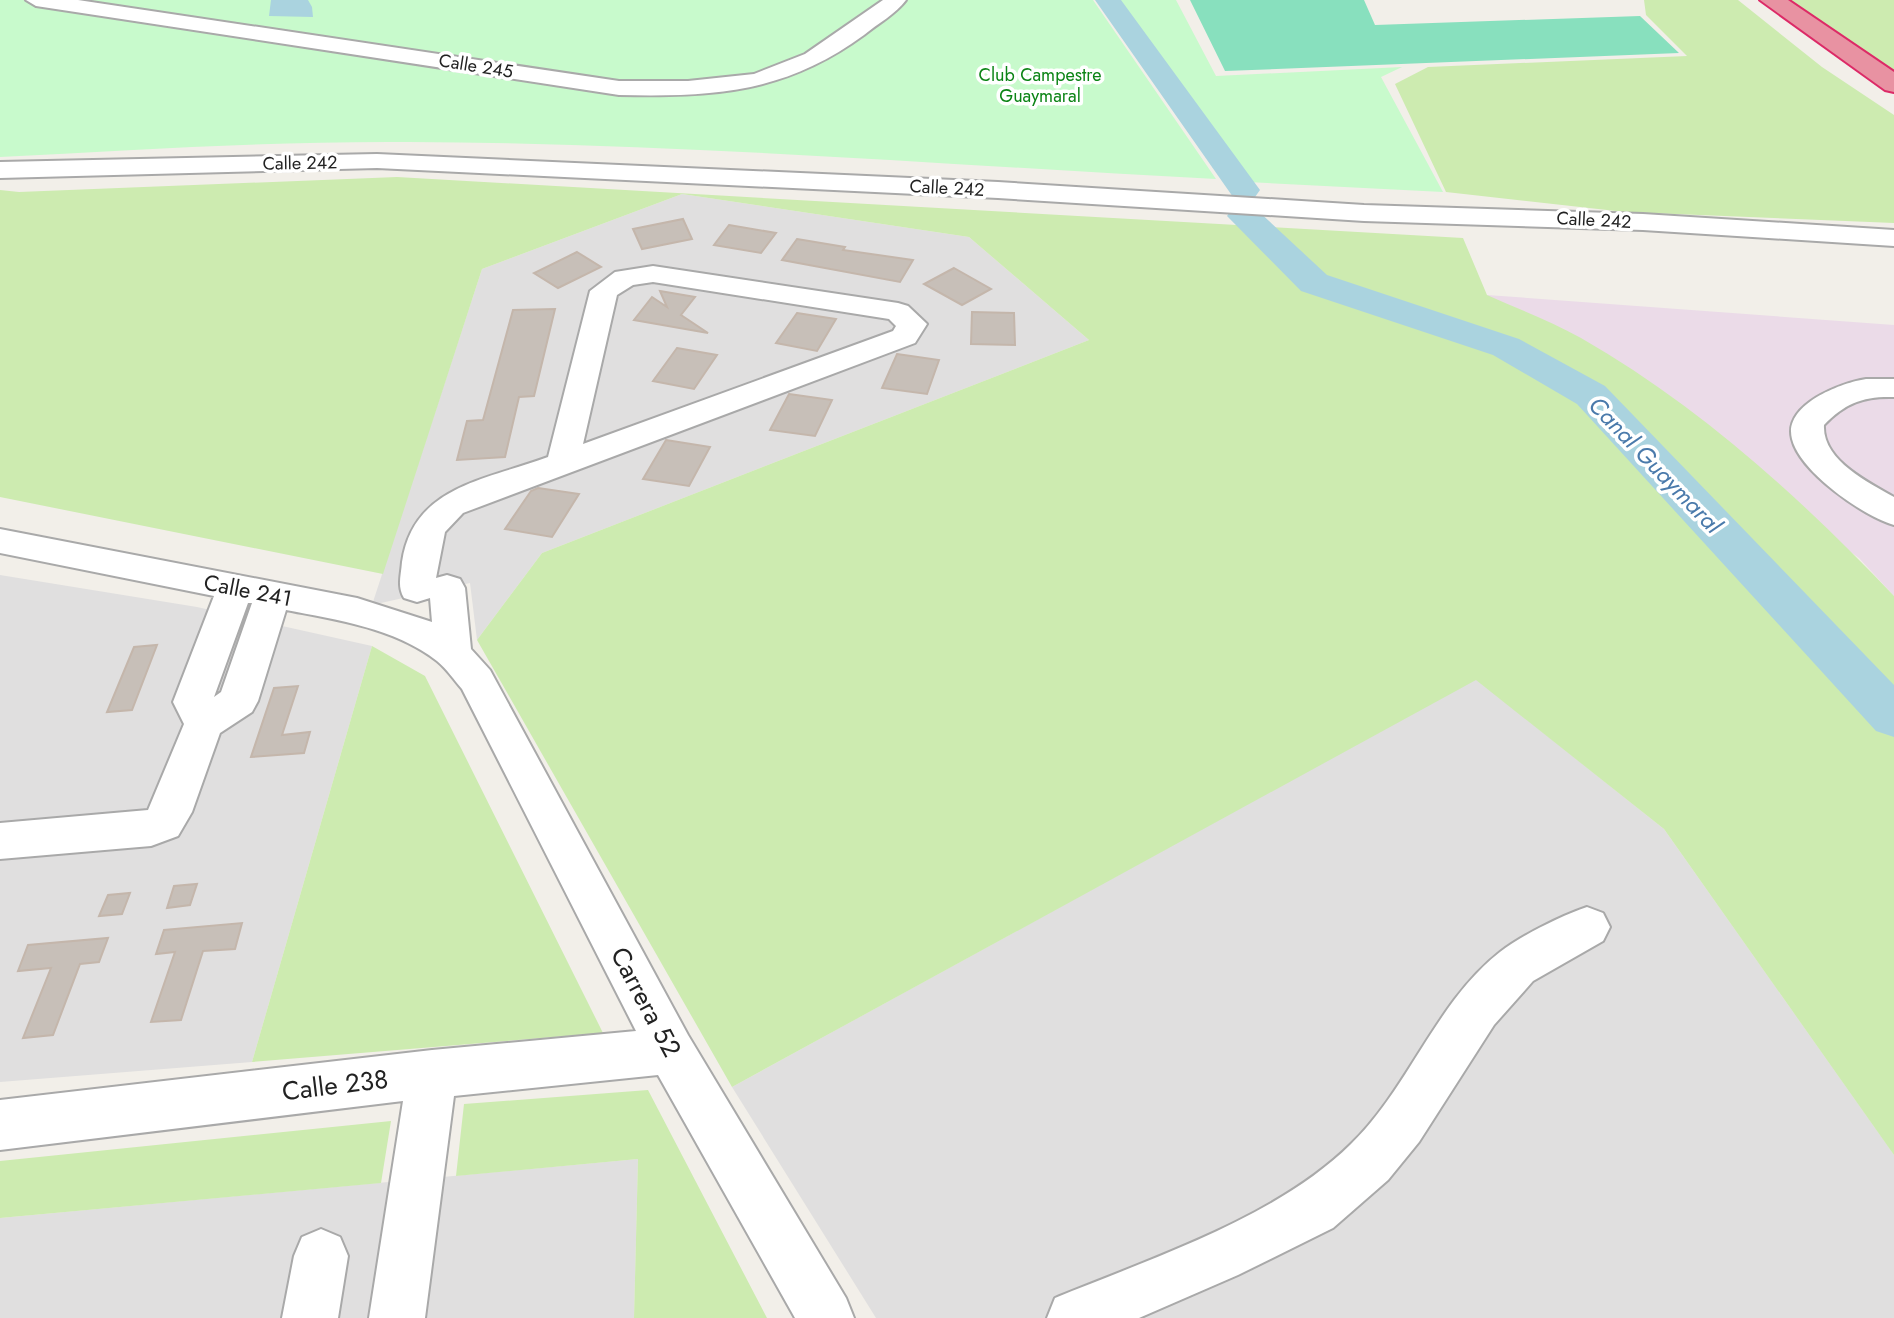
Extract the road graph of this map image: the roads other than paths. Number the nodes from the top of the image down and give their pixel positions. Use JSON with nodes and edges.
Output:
{"nodes":[{"id":1,"x":36,"y":0,"type":"edge"},
{"id":2,"x":896,"y":0,"type":"edge"},
{"id":3,"x":1772,"y":0,"type":"edge"},
{"id":4,"x":1894,"y":84,"type":"edge"},
{"id":5,"x":0,"y":170,"type":"edge"},
{"id":6,"x":1894,"y":238,"type":"edge"},
{"id":7,"x":1894,"y":388,"type":"edge"},
{"id":8,"x":563,"y":462,"type":"junction"},
{"id":9,"x":1894,"y":513,"type":"edge"},
{"id":10,"x":0,"y":541,"type":"edge"},
{"id":11,"x":236,"y":587,"type":"junction"},
{"id":12,"x":273,"y":594,"type":"junction"},
{"id":13,"x":451,"y":656,"type":"junction"},
{"id":14,"x":204,"y":724,"type":"junction"},
{"id":15,"x":0,"y":841,"type":"edge"},
{"id":16,"x":1587,"y":927,"type":"dead end"},
{"id":17,"x":671,"y":1051,"type":"junction"},
{"id":18,"x":432,"y":1074,"type":"junction"},
{"id":19,"x":0,"y":1125,"type":"edge"},
{"id":20,"x":321,"y":1256,"type":"dead end"},
{"id":21,"x":310,"y":1318,"type":"edge"},
{"id":22,"x":397,"y":1318,"type":"edge"},
{"id":23,"x":826,"y":1318,"type":"edge"},
{"id":24,"x":1075,"y":1318,"type":"edge"}],
"edges":[{"from":1,"to":2,"type":"street","name":"Calle 245"},
{"from":3,"to":4,"type":"highway"},
{"from":5,"to":6,"type":"street","name":"Calle 242"},
{"from":7,"to":9,"type":"street"},
{"from":8,"to":8,"type":"street"},
{"from":8,"to":13,"type":"street"},
{"from":10,"to":11,"type":"street","name":"Calle 241"},
{"from":11,"to":12,"type":"street","name":"Calle 241"},
{"from":11,"to":14,"type":"street"},
{"from":12,"to":13,"type":"street","name":"Calle 241"},
{"from":12,"to":14,"type":"street"},
{"from":13,"to":17,"type":"street","name":"Carrera 52"},
{"from":14,"to":15,"type":"street"},
{"from":16,"to":24,"type":"street"},
{"from":17,"to":18,"type":"street","name":"Calle 238"},
{"from":17,"to":23,"type":"street","name":"Carrera 52"},
{"from":18,"to":19,"type":"street","name":"Calle 238"},
{"from":18,"to":22,"type":"street"},
{"from":20,"to":21,"type":"street"}]}
